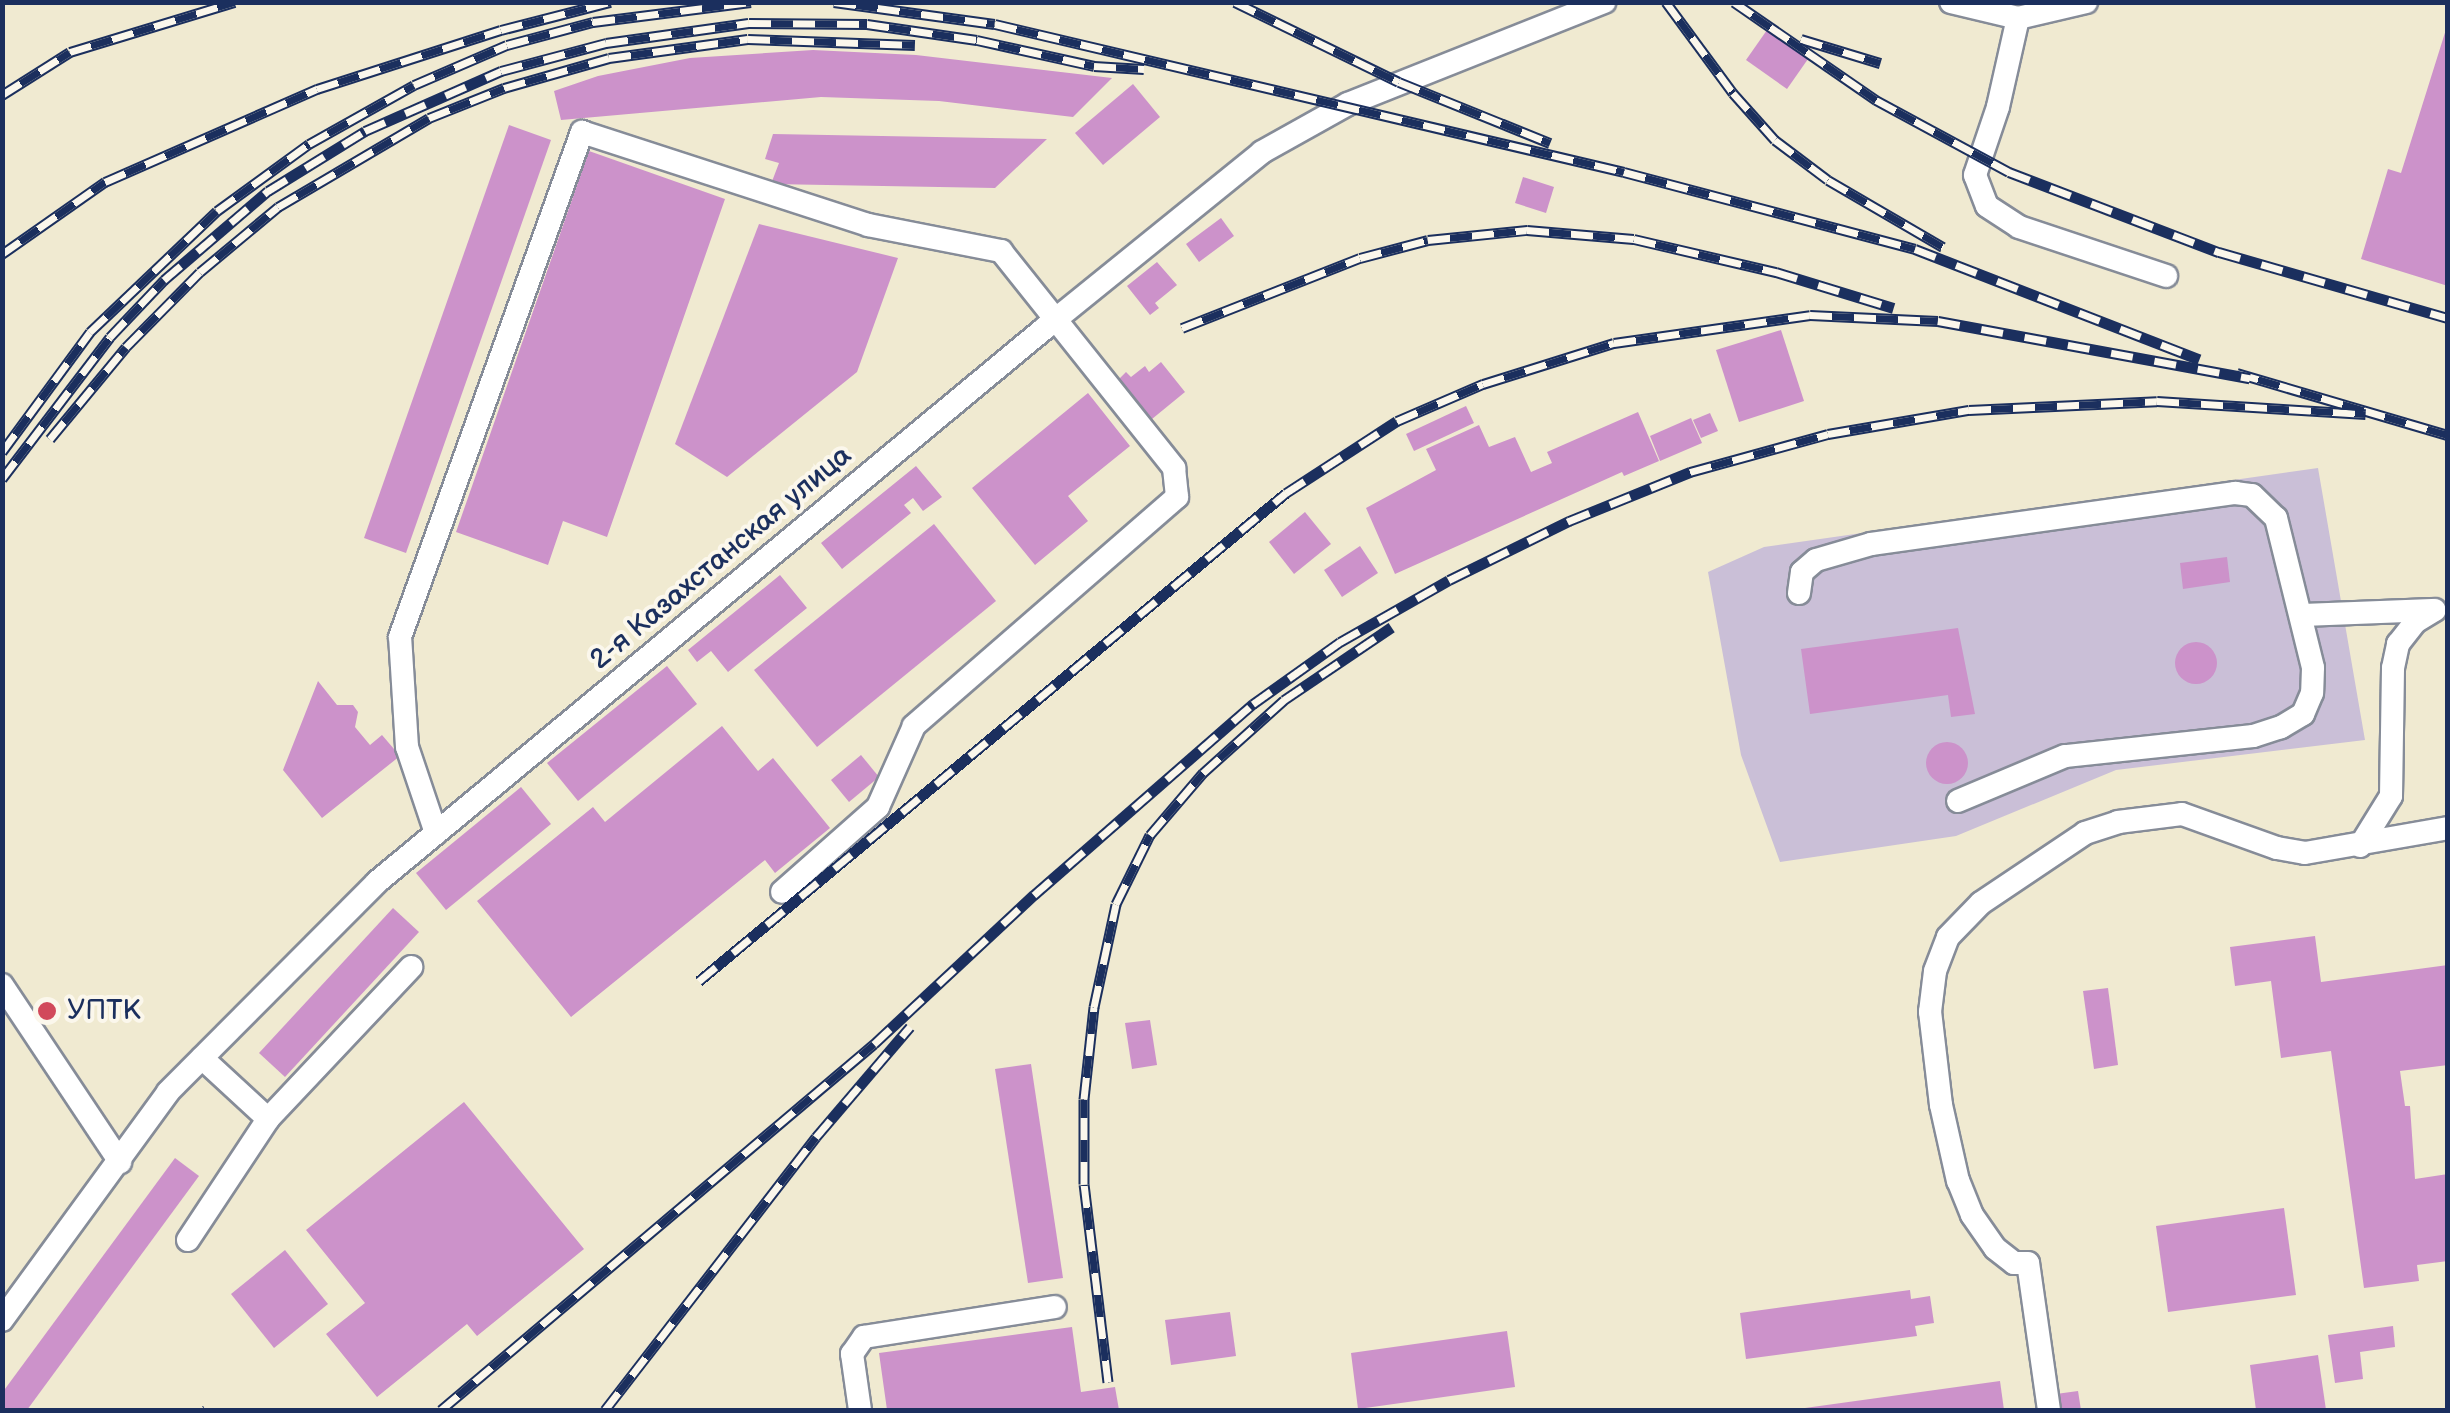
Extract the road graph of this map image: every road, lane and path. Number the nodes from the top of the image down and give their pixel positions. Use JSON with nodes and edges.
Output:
{"nodes":[{"id":1,"x":1604,"y":2,"type":"edge"},
{"id":2,"x":1951,"y":2,"type":"edge"},
{"id":3,"x":2086,"y":2,"type":"edge"},
{"id":4,"x":2018,"y":18,"type":"junction"},
{"id":5,"x":2166,"y":276,"type":"dead end"},
{"id":6,"x":1057,"y":319,"type":"junction"},
{"id":7,"x":1799,"y":593,"type":"dead end"},
{"id":8,"x":2441,"y":610,"type":"edge"},
{"id":9,"x":2302,"y":615,"type":"junction"},
{"id":10,"x":1958,"y":801,"type":"dead end"},
{"id":11,"x":2448,"y":828,"type":"edge"},
{"id":12,"x":436,"y":833,"type":"junction"},
{"id":13,"x":2360,"y":846,"type":"junction"},
{"id":14,"x":782,"y":892,"type":"dead end"},
{"id":15,"x":412,"y":967,"type":"dead end"},
{"id":16,"x":2,"y":985,"type":"edge"},
{"id":17,"x":202,"y":1058,"type":"junction"},
{"id":18,"x":268,"y":1120,"type":"junction"},
{"id":19,"x":120,"y":1162,"type":"junction"},
{"id":20,"x":188,"y":1240,"type":"dead end"},
{"id":21,"x":1055,"y":1307,"type":"dead end"},
{"id":22,"x":2,"y":1320,"type":"edge"},
{"id":23,"x":860,"y":1410,"type":"edge"},
{"id":24,"x":2049,"y":1410,"type":"edge"}],
"edges":[{"from":1,"to":6,"type":"street","name":"2-я Казахстанская улица"},
{"from":2,"to":4,"type":"street"},
{"from":3,"to":4,"type":"street"},
{"from":4,"to":5,"type":"street"},
{"from":6,"to":12,"type":"street","name":"2-я Казахстанская улица"},
{"from":6,"to":12,"type":"street"},
{"from":6,"to":14,"type":"street"},
{"from":7,"to":9,"type":"street"},
{"from":8,"to":9,"type":"street"},
{"from":8,"to":13,"type":"street"},
{"from":9,"to":10,"type":"street"},
{"from":11,"to":13,"type":"street"},
{"from":12,"to":17,"type":"street","name":"2-я Казахстанская улица"},
{"from":13,"to":24,"type":"street"},
{"from":15,"to":18,"type":"street"},
{"from":16,"to":19,"type":"street"},
{"from":17,"to":18,"type":"street"},
{"from":17,"to":19,"type":"street","name":"2-я Казахстанская улица"},
{"from":18,"to":20,"type":"street"},
{"from":19,"to":22,"type":"street","name":"2-я Казахстанская улица"},
{"from":21,"to":23,"type":"street"}]}
